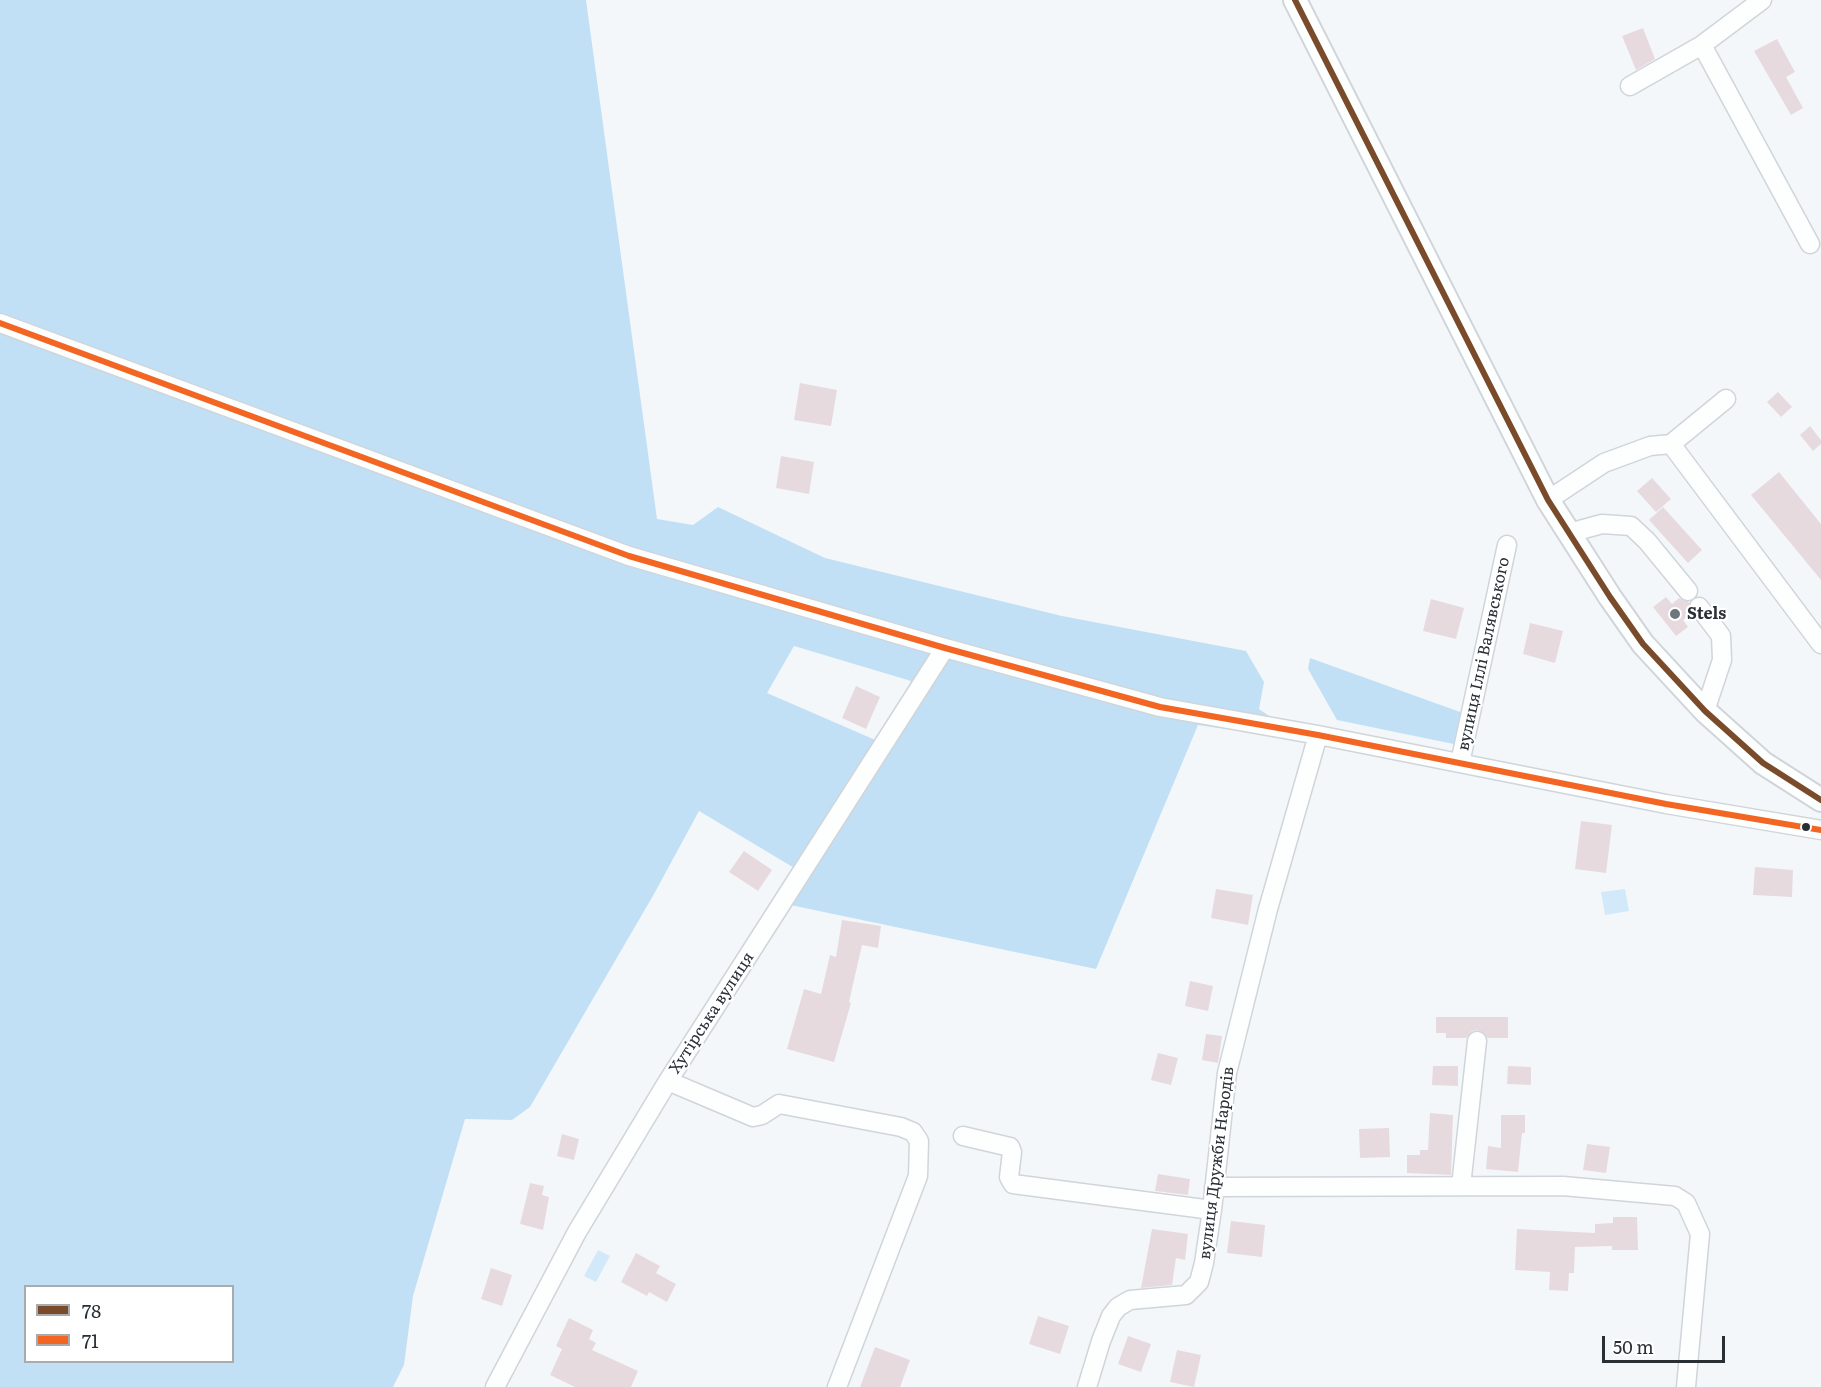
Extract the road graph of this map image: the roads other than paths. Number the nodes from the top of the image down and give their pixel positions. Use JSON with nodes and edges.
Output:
{"nodes":[{"id":1,"x":1295,"y":0,"type":"edge"},
{"id":2,"x":1762,"y":0,"type":"edge"},
{"id":3,"x":1702,"y":45,"type":"junction"},
{"id":4,"x":1630,"y":86,"type":"dead end"},
{"id":5,"x":1810,"y":244,"type":"dead end"},
{"id":6,"x":0,"y":323,"type":"edge"},
{"id":7,"x":1726,"y":399,"type":"dead end"},
{"id":8,"x":1671,"y":444,"type":"junction"},
{"id":9,"x":1548,"y":500,"type":"junction"},
{"id":10,"x":1569,"y":533,"type":"junction"},
{"id":11,"x":1507,"y":545,"type":"dead end"},
{"id":12,"x":1688,"y":591,"type":"dead end"},
{"id":13,"x":1700,"y":607,"type":"dead end"},
{"id":14,"x":1821,"y":644,"type":"edge"},
{"id":15,"x":945,"y":648,"type":"junction"},
{"id":16,"x":1705,"y":711,"type":"junction"},
{"id":17,"x":1318,"y":735,"type":"junction"},
{"id":18,"x":1461,"y":763,"type":"junction"},
{"id":19,"x":1821,"y":800,"type":"edge"},
{"id":20,"x":1821,"y":830,"type":"edge"},
{"id":21,"x":1477,"y":1041,"type":"dead end"},
{"id":22,"x":668,"y":1081,"type":"junction"},
{"id":23,"x":963,"y":1136,"type":"dead end"},
{"id":24,"x":1461,"y":1186,"type":"junction"},
{"id":25,"x":1214,"y":1187,"type":"junction"},
{"id":26,"x":1212,"y":1210,"type":"junction"},
{"id":27,"x":495,"y":1387,"type":"edge"},
{"id":28,"x":837,"y":1387,"type":"edge"},
{"id":29,"x":1087,"y":1387,"type":"edge"},
{"id":30,"x":1686,"y":1387,"type":"edge"}],
"edges":[{"from":1,"to":9,"type":"main road"},
{"from":2,"to":3,"type":"street"},
{"from":3,"to":4,"type":"street"},
{"from":3,"to":5,"type":"street"},
{"from":6,"to":15,"type":"street"},
{"from":7,"to":8,"type":"street"},
{"from":8,"to":9,"type":"street"},
{"from":8,"to":14,"type":"street"},
{"from":9,"to":10,"type":"main road"},
{"from":10,"to":12,"type":"street"},
{"from":10,"to":16,"type":"main road"},
{"from":11,"to":18,"type":"street","name":"вулиця Іллі Валявського"},
{"from":13,"to":16,"type":"street"},
{"from":15,"to":17,"type":"street"},
{"from":15,"to":22,"type":"street","name":"Хутірська вулиця"},
{"from":16,"to":19,"type":"main road"},
{"from":17,"to":18,"type":"street"},
{"from":17,"to":25,"type":"street","name":"вулиця Дружби Народів"},
{"from":18,"to":20,"type":"street"},
{"from":21,"to":24,"type":"street"},
{"from":22,"to":27,"type":"street","name":"Хутірська вулиця"},
{"from":22,"to":28,"type":"street"},
{"from":23,"to":26,"type":"street"},
{"from":24,"to":25,"type":"street"},
{"from":24,"to":30,"type":"street"},
{"from":25,"to":26,"type":"street","name":"вулиця Дружби Народів"},
{"from":26,"to":29,"type":"street","name":"вулиця Дружби Народів"}]}
